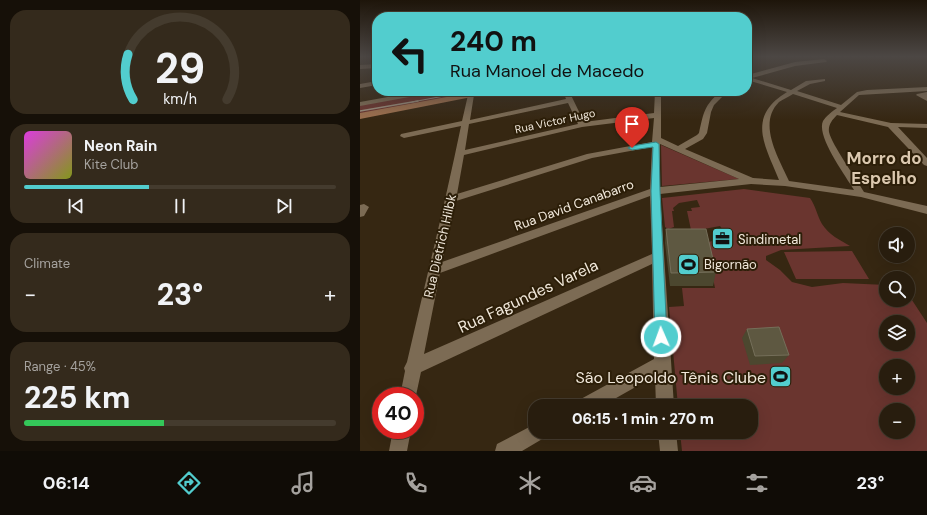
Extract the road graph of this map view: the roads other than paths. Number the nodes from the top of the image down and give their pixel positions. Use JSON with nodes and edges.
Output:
{"nodes":[{"id":1,"x":752,"y":80,"type":"edge"},
{"id":2,"x":823,"y":80,"type":"dead end"},
{"id":3,"x":372,"y":84,"type":"edge"},
{"id":4,"x":360,"y":86,"type":"edge"},
{"id":5,"x":927,"y":89,"type":"edge"},
{"id":6,"x":792,"y":92,"type":"junction"},
{"id":7,"x":404,"y":96,"type":"edge"},
{"id":8,"x":466,"y":96,"type":"edge"},
{"id":9,"x":471,"y":96,"type":"edge"},
{"id":10,"x":569,"y":96,"type":"edge"},
{"id":11,"x":658,"y":96,"type":"edge"},
{"id":12,"x":718,"y":96,"type":"edge"},
{"id":13,"x":571,"y":100,"type":"junction"},
{"id":14,"x":360,"y":104,"type":"edge"},
{"id":15,"x":838,"y":110,"type":"junction"},
{"id":16,"x":657,"y":115,"type":"junction"},
{"id":17,"x":360,"y":116,"type":"edge"},
{"id":18,"x":465,"y":123,"type":"junction"},
{"id":19,"x":582,"y":125,"type":"junction"},
{"id":20,"x":891,"y":125,"type":"junction"},
{"id":21,"x":927,"y":126,"type":"edge"},
{"id":22,"x":404,"y":136,"type":"dead end"},
{"id":23,"x":656,"y":142,"type":"junction"},
{"id":24,"x":678,"y":149,"type":"junction"},
{"id":25,"x":459,"y":154,"type":"junction"},
{"id":26,"x":927,"y":163,"type":"edge"},
{"id":27,"x":751,"y":181,"type":"junction"},
{"id":28,"x":785,"y":183,"type":"junction"},
{"id":29,"x":656,"y":191,"type":"junction"},
{"id":30,"x":861,"y":194,"type":"junction"},
{"id":31,"x":451,"y":198,"type":"junction"},
{"id":32,"x":927,"y":210,"type":"edge"},
{"id":33,"x":658,"y":256,"type":"junction"},
{"id":34,"x":434,"y":270,"type":"junction"},
{"id":35,"x":662,"y":363,"type":"junction"},
{"id":36,"x":412,"y":368,"type":"junction"},
{"id":37,"x":409,"y":387,"type":"edge"},
{"id":38,"x":598,"y":399,"type":"edge"},
{"id":39,"x":665,"y":399,"type":"edge"},
{"id":40,"x":528,"y":438,"type":"edge"},
{"id":41,"x":400,"y":439,"type":"edge"},
{"id":42,"x":668,"y":439,"type":"edge"},
{"id":43,"x":398,"y":451,"type":"edge"},
{"id":44,"x":504,"y":451,"type":"edge"},
{"id":45,"x":669,"y":451,"type":"edge"}],
"edges":[{"from":1,"to":6,"type":"street"},
{"from":2,"to":6,"type":"street"},
{"from":3,"to":4,"type":"street"},
{"from":5,"to":15,"type":"street"},
{"from":6,"to":15,"type":"street"},
{"from":6,"to":28,"type":"street"},
{"from":7,"to":14,"type":"street"},
{"from":8,"to":17,"type":"main road"},
{"from":9,"to":18,"type":"street","name":"Rua Dietrich Hilbk"},
{"from":10,"to":13,"type":"street"},
{"from":11,"to":16,"type":"street"},
{"from":12,"to":24,"type":"street"},
{"from":13,"to":18,"type":"street"},
{"from":13,"to":19,"type":"street"},
{"from":15,"to":20,"type":"street"},
{"from":15,"to":30,"type":"street"},
{"from":16,"to":19,"type":"street","name":"Rua Victor Hugo"},
{"from":16,"to":23,"type":"street"},
{"from":18,"to":22,"type":"street"},
{"from":18,"to":25,"type":"street","name":"Rua Dietrich Hilbk"},
{"from":19,"to":25,"type":"street","name":"Rua Victor Hugo"},
{"from":20,"to":21,"type":"street"},
{"from":20,"to":26,"type":"street"},
{"from":23,"to":24,"type":"street"},
{"from":23,"to":29,"type":"street"},
{"from":23,"to":31,"type":"street"},
{"from":24,"to":27,"type":"street"},
{"from":25,"to":31,"type":"street","name":"Rua Dietrich Hilbk"},
{"from":27,"to":28,"type":"street"},
{"from":27,"to":29,"type":"street","name":"Rua David Canabarro"},
{"from":28,"to":30,"type":"street"},
{"from":29,"to":33,"type":"street"},
{"from":29,"to":34,"type":"street","name":"Rua David Canabarro"},
{"from":30,"to":32,"type":"street"},
{"from":31,"to":34,"type":"street","name":"Rua Dietrich Hilbk"},
{"from":33,"to":35,"type":"street"},
{"from":33,"to":36,"type":"street","name":"Rua Fagundes Varela"},
{"from":34,"to":36,"type":"street","name":"Rua Dietrich Hilbk"},
{"from":35,"to":38,"type":"street"},
{"from":35,"to":39,"type":"street"},
{"from":36,"to":37,"type":"street","name":"Rua Dietrich Hilbk"},
{"from":40,"to":44,"type":"street"},
{"from":41,"to":43,"type":"street"},
{"from":42,"to":45,"type":"street"}]}
